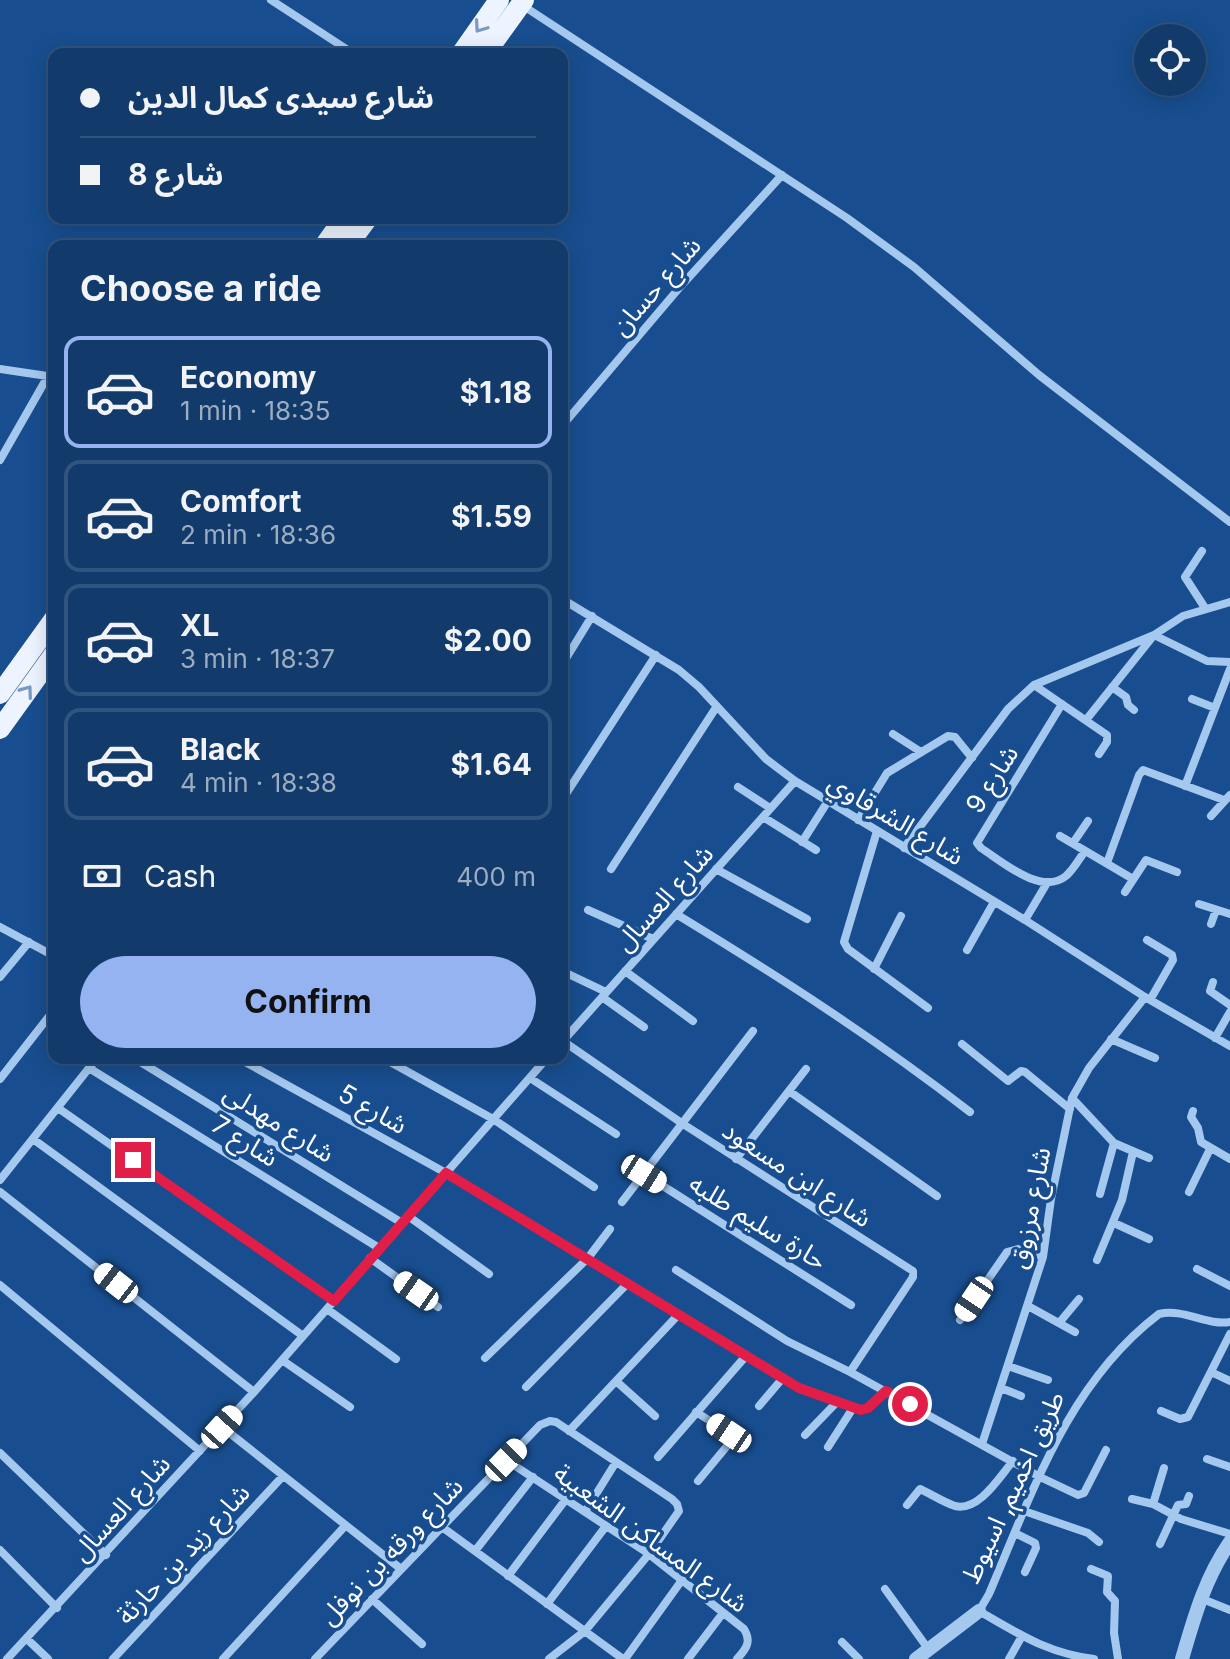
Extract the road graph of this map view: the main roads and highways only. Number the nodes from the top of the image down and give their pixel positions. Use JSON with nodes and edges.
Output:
{"nodes":[{"id":1,"x":499,"y":0,"type":"edge"},
{"id":2,"x":523,"y":2,"type":"edge"},
{"id":3,"x":465,"y":48,"type":"edge"},
{"id":4,"x":489,"y":48,"type":"edge"},
{"id":5,"x":48,"y":627,"type":"edge"},
{"id":6,"x":48,"y":662,"type":"edge"},
{"id":7,"x":0,"y":694,"type":"edge"},
{"id":8,"x":0,"y":729,"type":"edge"}],
"edges":[{"from":1,"to":3,"type":"main road","one_way":true},
{"from":2,"to":4,"type":"main road"},
{"from":5,"to":7,"type":"main road"},
{"from":8,"to":6,"type":"main road","one_way":true}]}
